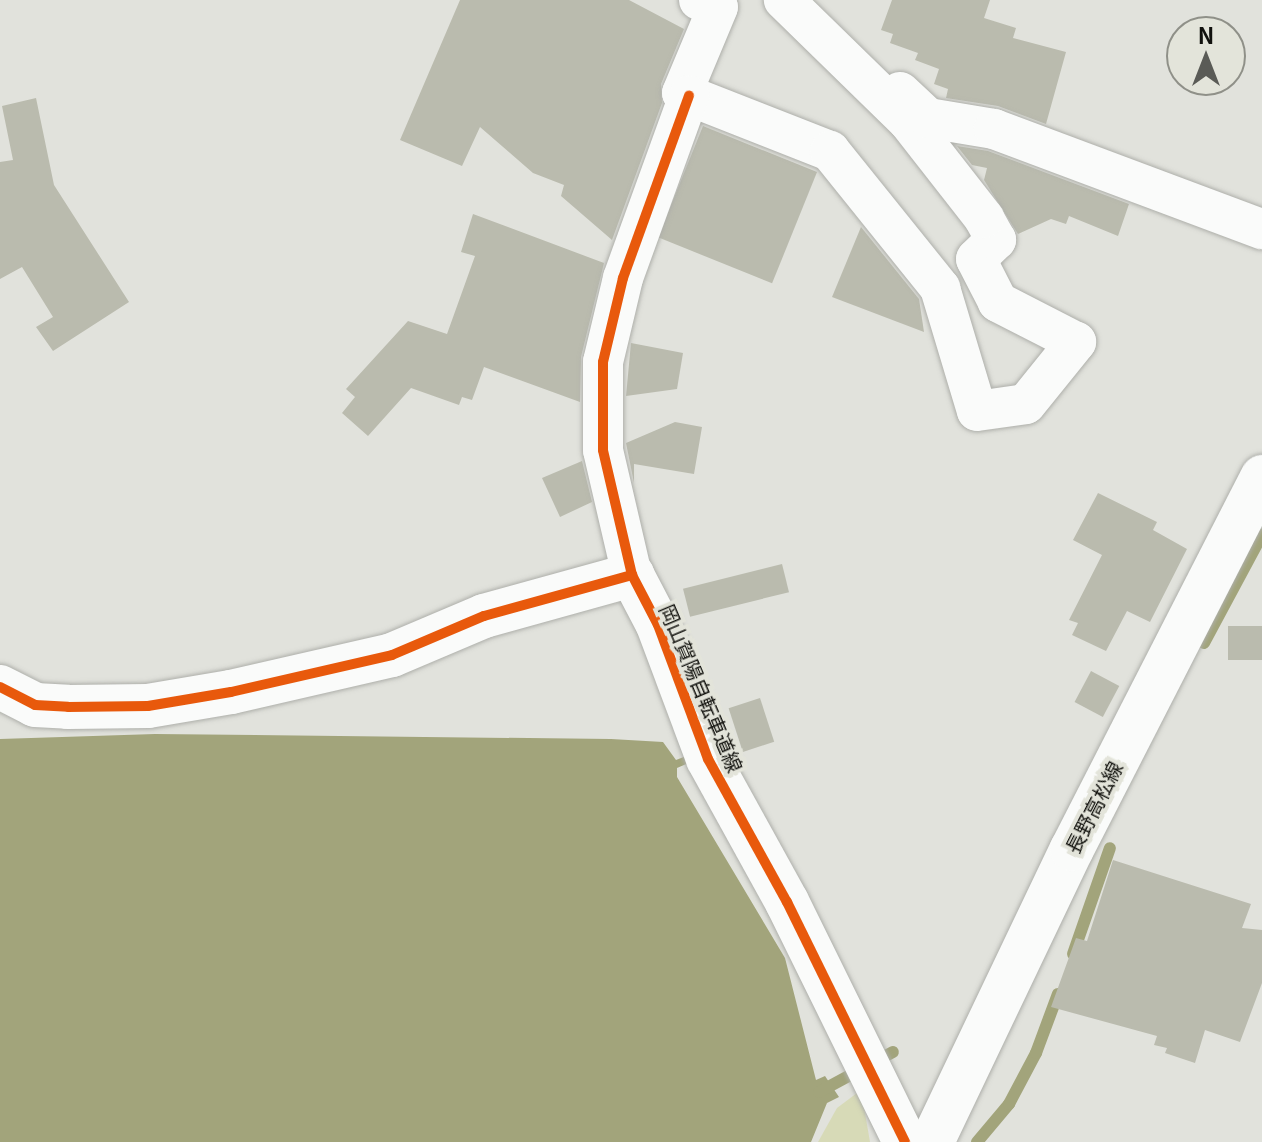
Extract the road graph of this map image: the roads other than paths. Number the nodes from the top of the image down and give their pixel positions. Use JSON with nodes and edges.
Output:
{"nodes":[{"id":1,"x":699,"y":0,"type":"edge"},
{"id":2,"x":801,"y":9,"type":"edge"},
{"id":3,"x":689,"y":96,"type":"junction"},
{"id":4,"x":1262,"y":229,"type":"edge"},
{"id":5,"x":1262,"y":477,"type":"edge"},
{"id":6,"x":632,"y":575,"type":"junction"},
{"id":7,"x":1,"y":690,"type":"edge"},
{"id":8,"x":905,"y":1142,"type":"edge"},
{"id":9,"x":932,"y":1142,"type":"edge"}],
"edges":[{"from":1,"to":3,"type":"street"},
{"from":2,"to":3,"type":"street"},
{"from":2,"to":4,"type":"street"},
{"from":3,"to":6,"type":"street"},
{"from":5,"to":9,"type":"main road","name":"長野高松線"},
{"from":6,"to":7,"type":"main road"},
{"from":6,"to":8,"type":"main road","name":"岡山賀陽自転車道線"}]}
